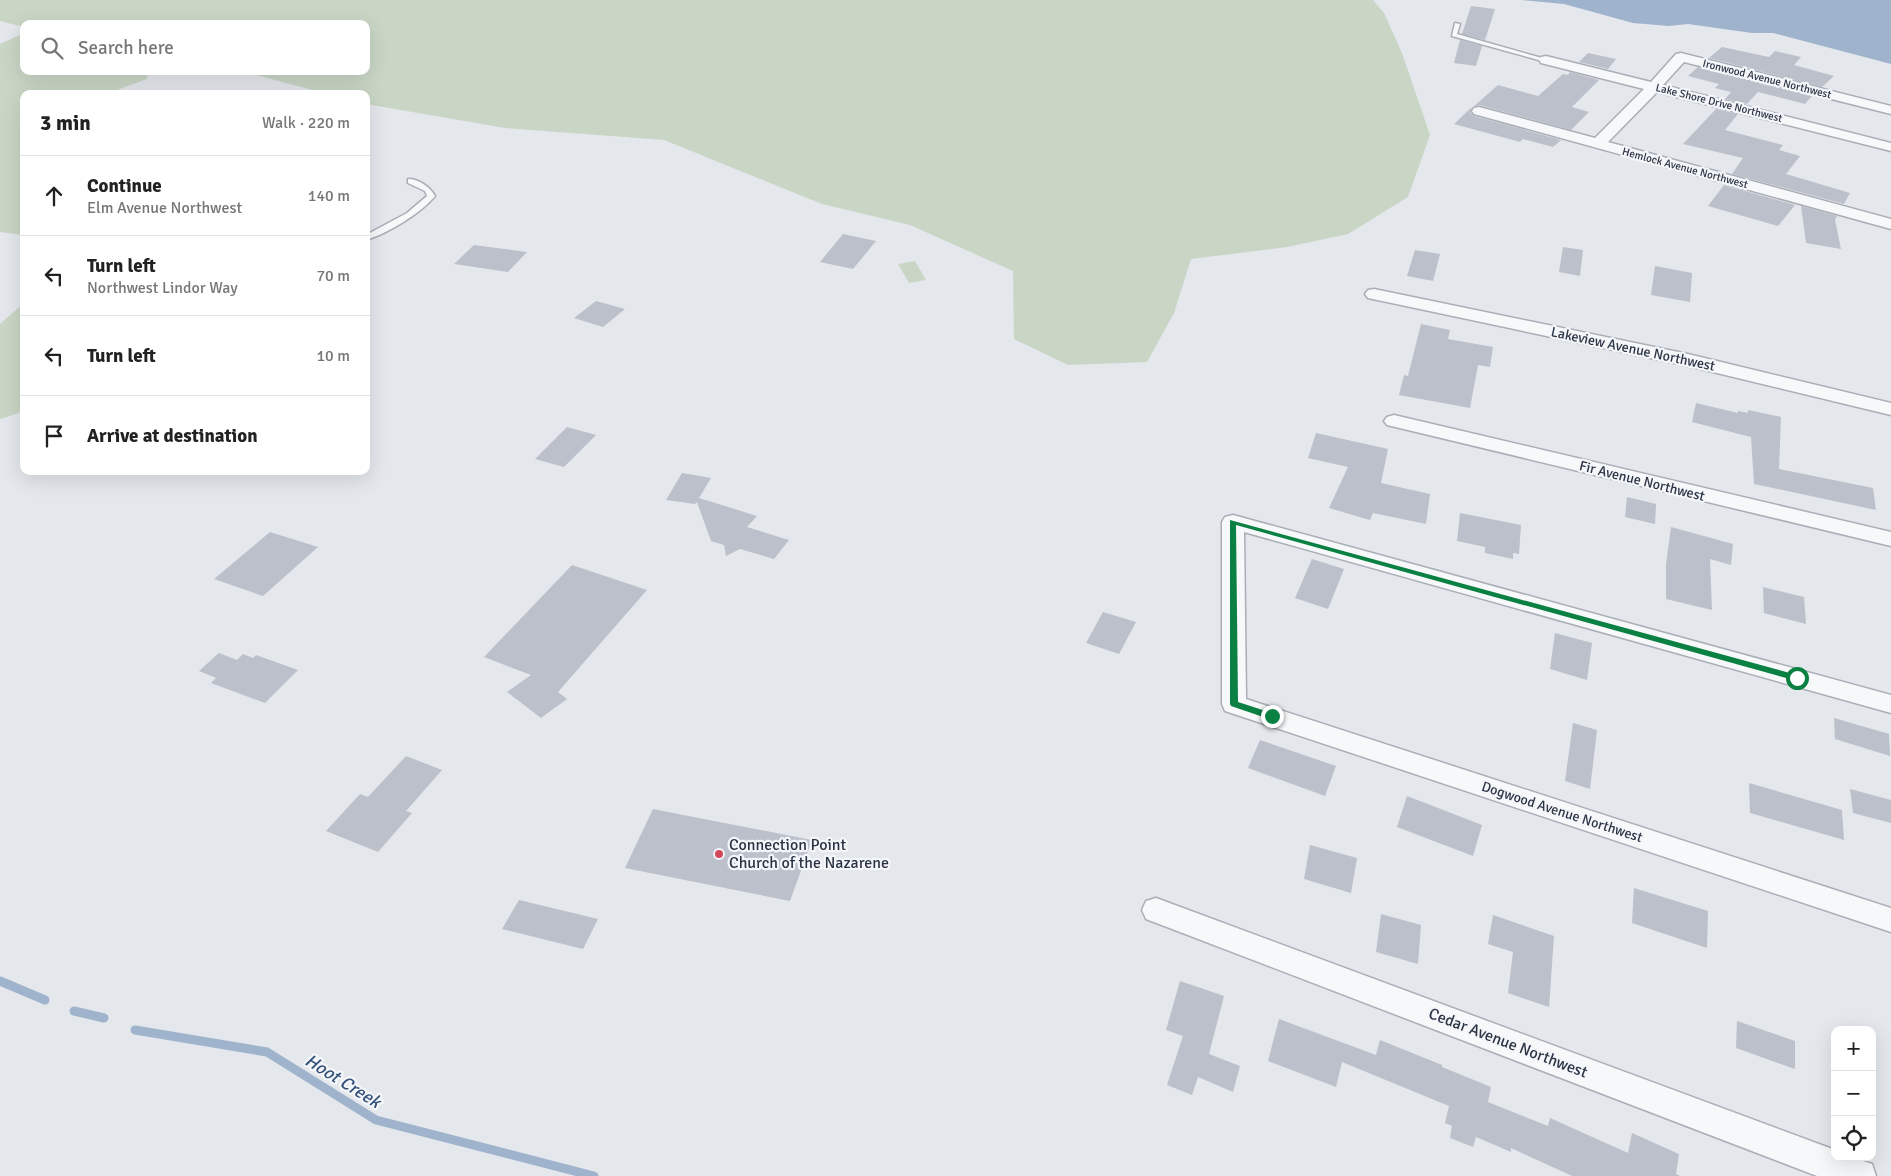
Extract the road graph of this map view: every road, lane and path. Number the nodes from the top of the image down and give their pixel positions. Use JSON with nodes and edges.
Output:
{"nodes":[{"id":1,"x":1457,"y":24,"type":"dead end"},
{"id":2,"x":1546,"y":60,"type":"joint"},
{"id":3,"x":1656,"y":87,"type":"junction"},
{"id":4,"x":1891,"y":110,"type":"edge"},
{"id":5,"x":1479,"y":111,"type":"dead end"},
{"id":6,"x":1598,"y":144,"type":"junction"},
{"id":7,"x":1891,"y":146,"type":"edge"},
{"id":8,"x":410,"y":181,"type":"dead end"},
{"id":9,"x":1891,"y":224,"type":"edge"},
{"id":10,"x":370,"y":236,"type":"edge"},
{"id":11,"x":1374,"y":294,"type":"dead end"},
{"id":12,"x":1891,"y":408,"type":"edge"},
{"id":13,"x":1394,"y":421,"type":"dead end"},
{"id":14,"x":1891,"y":539,"type":"edge"},
{"id":15,"x":1891,"y":704,"type":"edge"},
{"id":16,"x":1156,"y":910,"type":"dead end"},
{"id":17,"x":1891,"y":920,"type":"edge"},
{"id":18,"x":1860,"y":1176,"type":"edge"}],
"edges":[{"from":1,"to":2,"type":"lane"},
{"from":2,"to":3,"type":"street","name":"Lake Shore Drive Northwest"},
{"from":3,"to":4,"type":"street","name":"Ironwood Avenue Northwest"},
{"from":3,"to":6,"type":"street"},
{"from":3,"to":7,"type":"street","name":"Lake Shore Drive Northwest"},
{"from":5,"to":6,"type":"street","name":"Hemlock Avenue Northwest"},
{"from":6,"to":9,"type":"street","name":"Hemlock Avenue Northwest"},
{"from":8,"to":10,"type":"lane"},
{"from":11,"to":12,"type":"street","name":"Lakeview Avenue Northwest"},
{"from":13,"to":14,"type":"street","name":"Fir Avenue Northwest"},
{"from":15,"to":17,"type":"street","name":"Dogwood Avenue Northwest"},
{"from":16,"to":18,"type":"street","name":"Cedar Avenue Northwest"}]}
